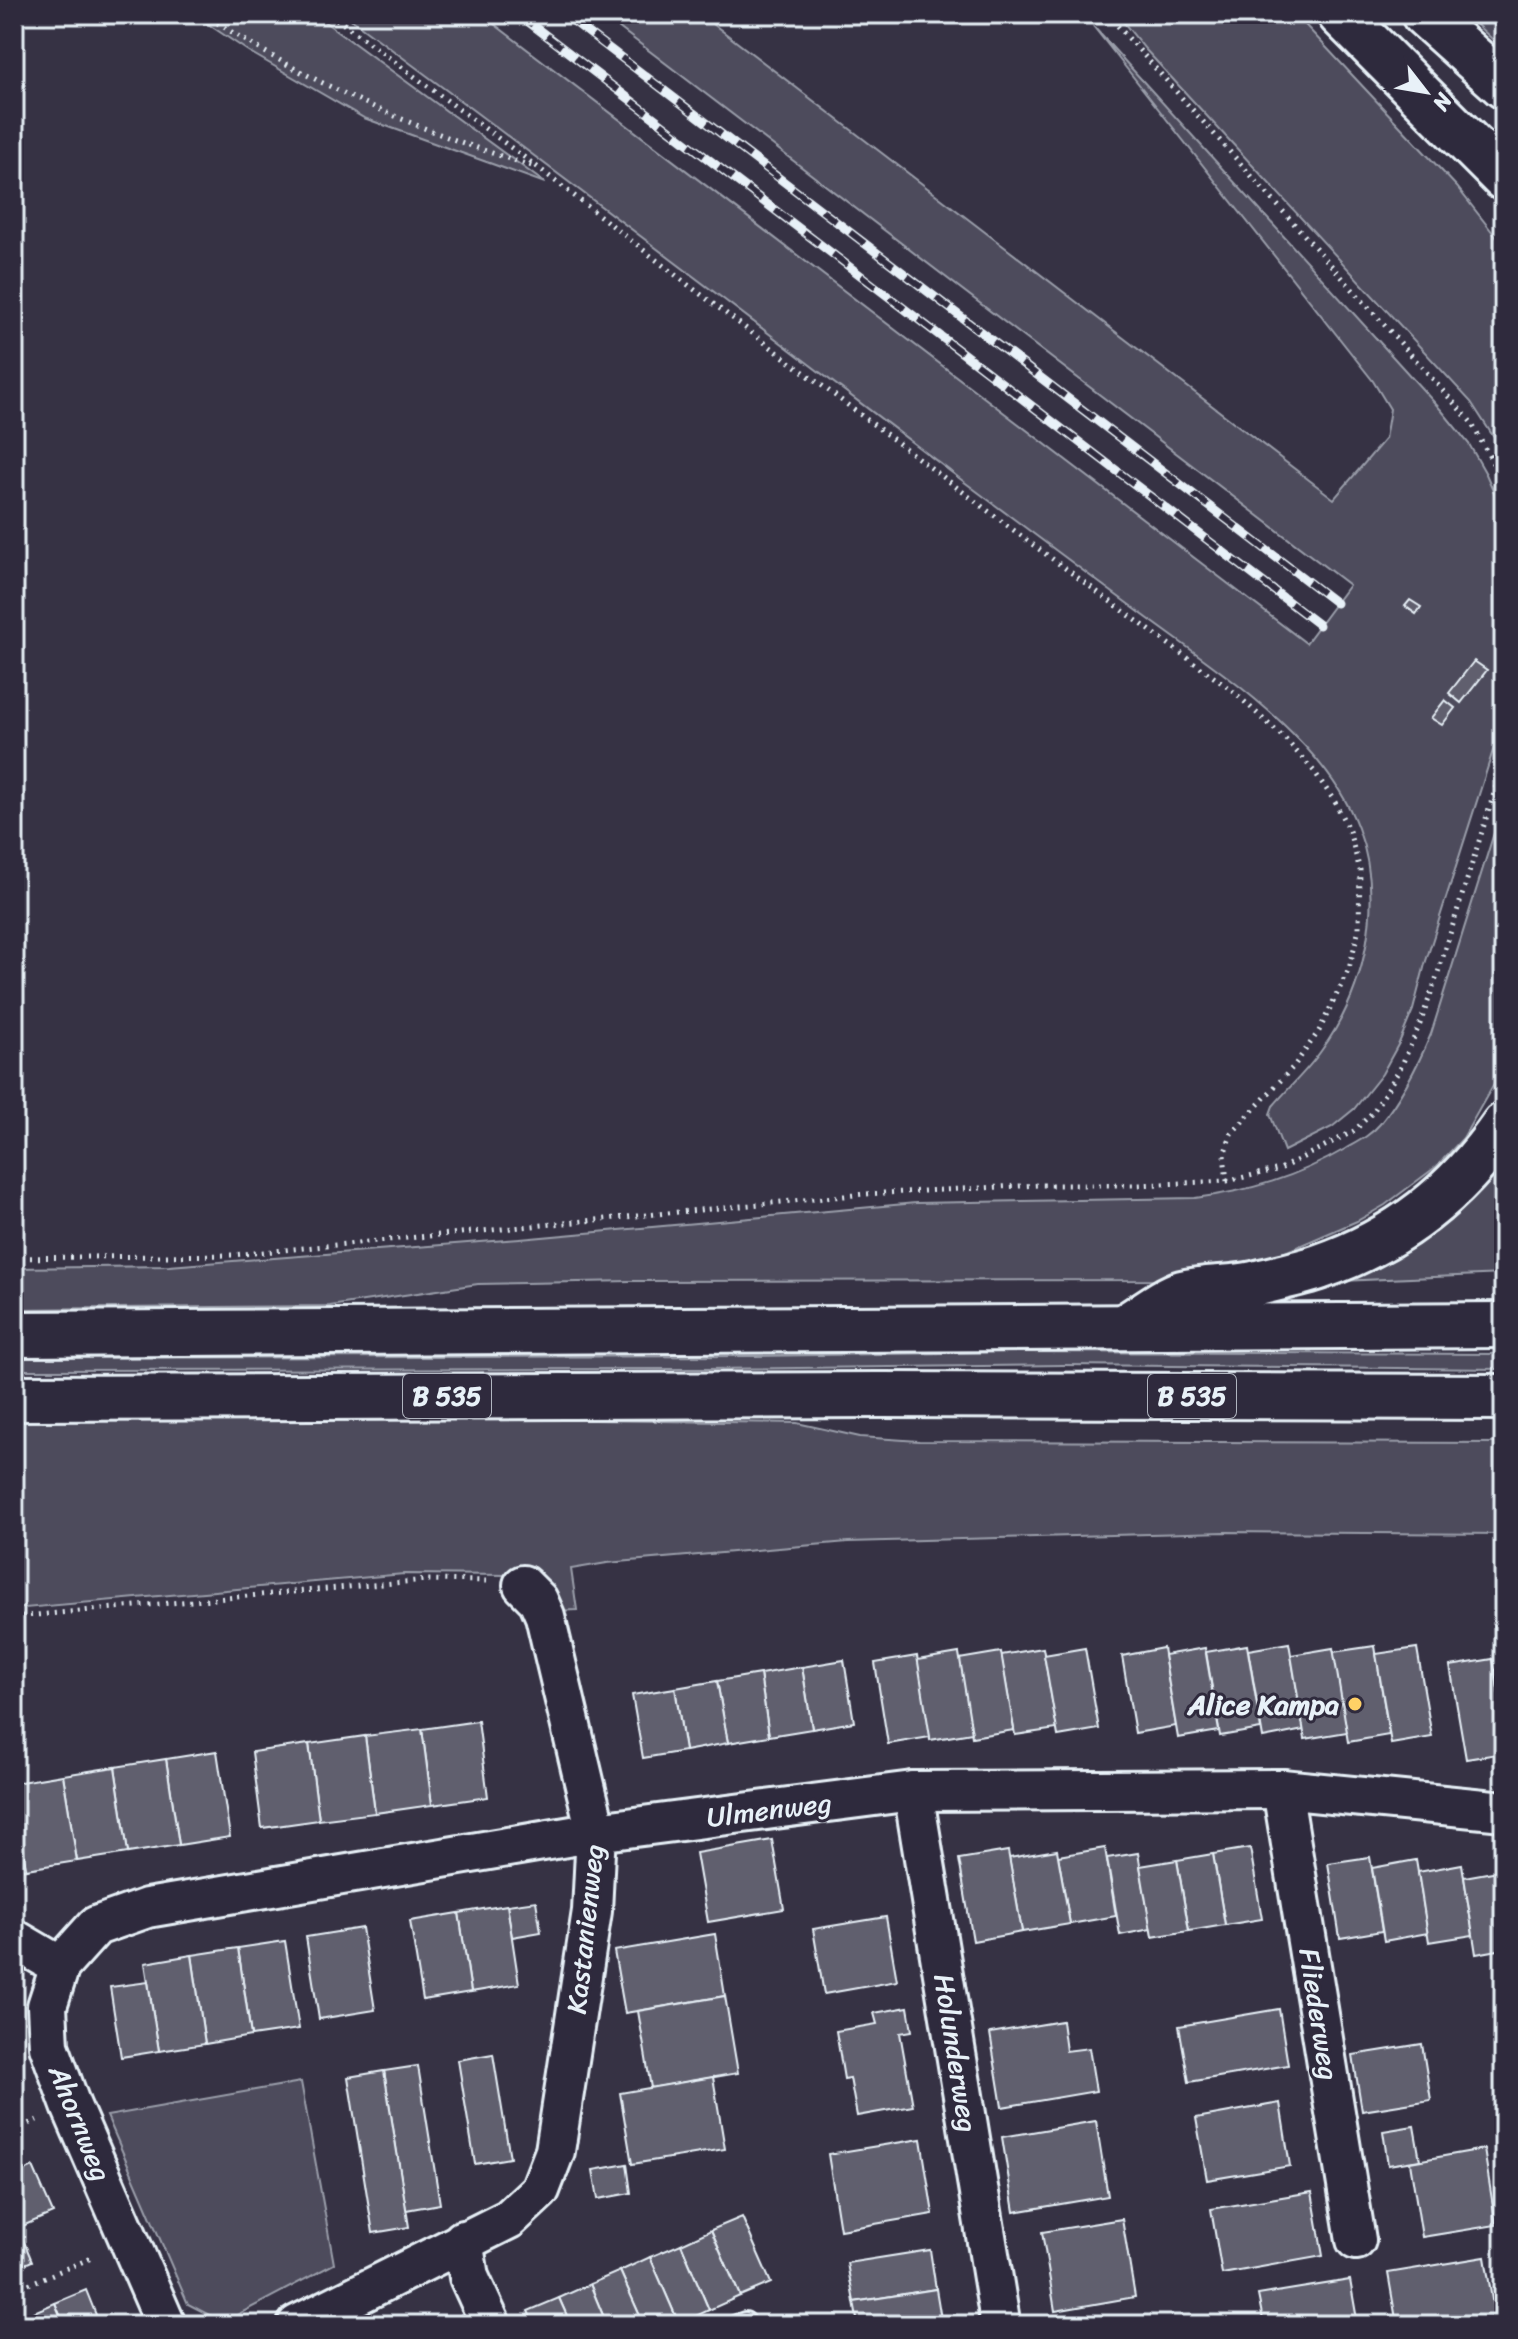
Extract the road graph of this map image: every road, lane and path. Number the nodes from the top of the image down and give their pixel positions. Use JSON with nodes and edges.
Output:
{"nodes":[{"id":1,"x":204,"y":14,"type":"edge"},
{"id":2,"x":330,"y":14,"type":"edge"},
{"id":3,"x":1107,"y":14,"type":"edge"},
{"id":4,"x":1340,"y":14,"type":"edge"},
{"id":5,"x":1424,"y":14,"type":"edge"},
{"id":6,"x":1504,"y":86,"type":"edge"},
{"id":7,"x":540,"y":169,"type":"junction"},
{"id":8,"x":1504,"y":178,"type":"edge"},
{"id":9,"x":1504,"y":484,"type":"edge"},
{"id":10,"x":1504,"y":761,"type":"edge"},
{"id":11,"x":1504,"y":1125,"type":"edge"},
{"id":12,"x":1227,"y":1181,"type":"junction"},
{"id":13,"x":14,"y":1258,"type":"edge"},
{"id":14,"x":1504,"y":1325,"type":"edge"},
{"id":15,"x":1124,"y":1327,"type":"junction"},
{"id":16,"x":14,"y":1334,"type":"edge"},
{"id":17,"x":1504,"y":1397,"type":"edge"},
{"id":18,"x":14,"y":1398,"type":"edge"},
{"id":19,"x":523,"y":1585,"type":"joint"},
{"id":20,"x":14,"y":1617,"type":"edge"},
{"id":21,"x":1282,"y":1789,"type":"junction"},
{"id":22,"x":913,"y":1791,"type":"junction"},
{"id":23,"x":1504,"y":1811,"type":"edge"},
{"id":24,"x":596,"y":1832,"type":"junction"},
{"id":25,"x":14,"y":1939,"type":"edge"},
{"id":26,"x":60,"y":1966,"type":"junction"},
{"id":27,"x":463,"y":2240,"type":"junction"},
{"id":28,"x":1356,"y":2240,"type":"dead end"},
{"id":29,"x":129,"y":2243,"type":"junction"},
{"id":30,"x":14,"y":2290,"type":"edge"},
{"id":31,"x":999,"y":2315,"type":"dead end"},
{"id":32,"x":166,"y":2325,"type":"edge"},
{"id":33,"x":297,"y":2325,"type":"edge"},
{"id":34,"x":491,"y":2325,"type":"edge"}],
"edges":[{"from":1,"to":7,"type":"path"},
{"from":2,"to":7,"type":"path"},
{"from":3,"to":9,"type":"path"},
{"from":4,"to":8,"type":"highway"},
{"from":5,"to":6,"type":"highway"},
{"from":7,"to":12,"type":"path"},
{"from":10,"to":12,"type":"path"},
{"from":11,"to":15,"type":"highway"},
{"from":12,"to":13,"type":"path"},
{"from":14,"to":15,"type":"highway"},
{"from":15,"to":16,"type":"highway"},
{"from":17,"to":18,"type":"highway","number":"B 535"},
{"from":19,"to":20,"type":"path"},
{"from":19,"to":24,"type":"street","name":"Kastanienweg"},
{"from":21,"to":22,"type":"street","name":"Ulmenweg"},
{"from":21,"to":23,"type":"street","name":"Ulmenweg"},
{"from":21,"to":28,"type":"street","name":"Fliederweg"},
{"from":22,"to":24,"type":"street","name":"Ulmenweg"},
{"from":22,"to":31,"type":"street","name":"Holunderweg"},
{"from":24,"to":26,"type":"street","name":"Ulmenweg"},
{"from":24,"to":27,"type":"street","name":"Kastanienweg"},
{"from":25,"to":26,"type":"street"},
{"from":26,"to":29,"type":"street","name":"Ahornweg"},
{"from":27,"to":33,"type":"street","name":"Kastanienweg"},
{"from":27,"to":34,"type":"street"},
{"from":29,"to":30,"type":"path"},
{"from":29,"to":32,"type":"street","name":"Ahornweg"}]}
